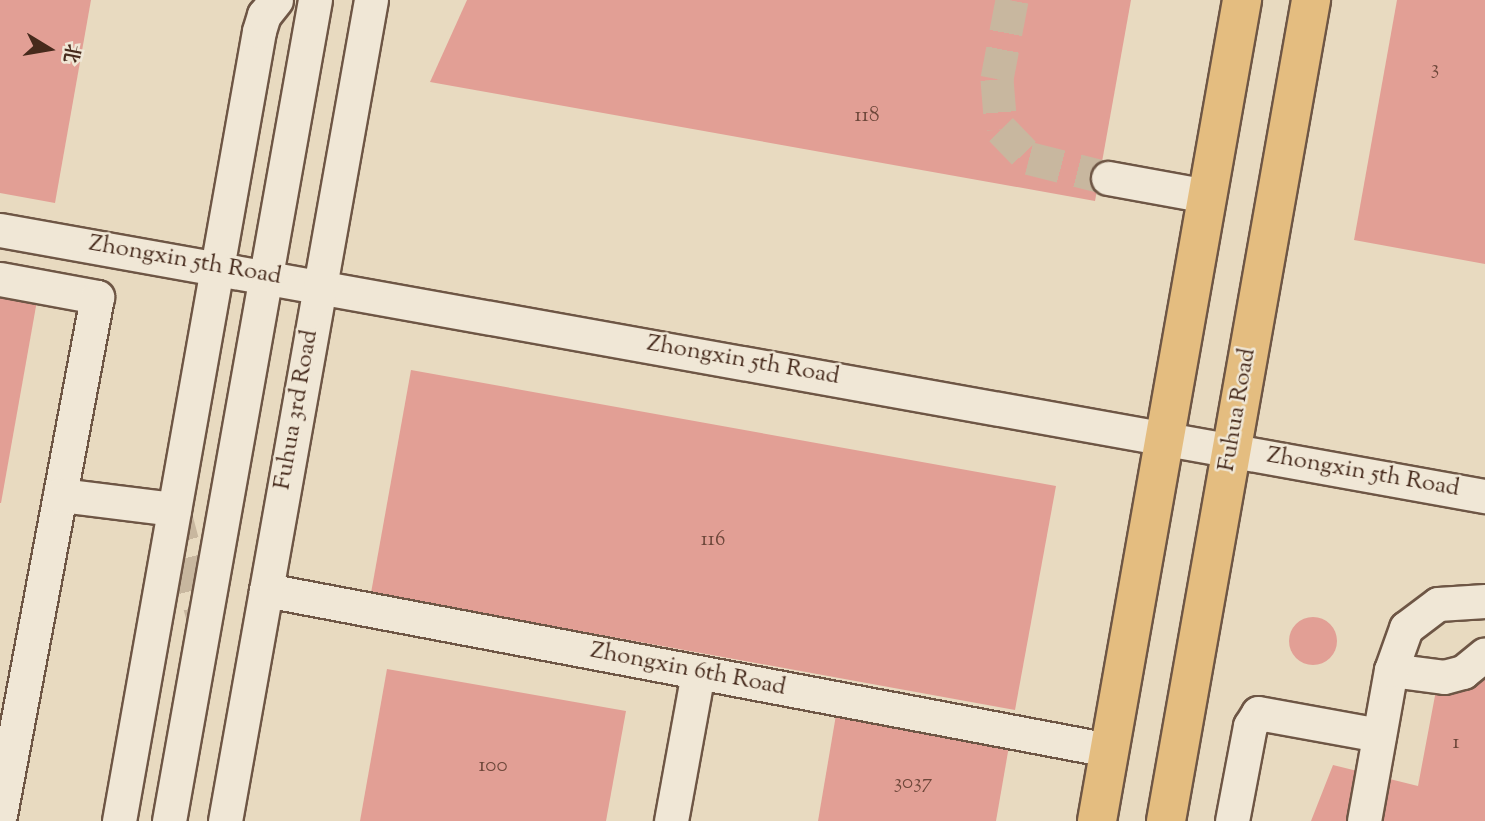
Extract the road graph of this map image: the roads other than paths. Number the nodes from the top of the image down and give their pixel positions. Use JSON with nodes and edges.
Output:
{"nodes":[{"id":1,"x":276,"y":0,"type":"edge"},
{"id":2,"x":315,"y":0,"type":"edge"},
{"id":3,"x":370,"y":0,"type":"edge"},
{"id":4,"x":1242,"y":0,"type":"edge"},
{"id":5,"x":1311,"y":0,"type":"edge"},
{"id":6,"x":1108,"y":178,"type":"tunnel mouth"},
{"id":7,"x":1207,"y":196,"type":"junction"},
{"id":8,"x":0,"y":230,"type":"edge"},
{"id":9,"x":217,"y":266,"type":"junction"},
{"id":10,"x":266,"y":275,"type":"junction"},
{"id":11,"x":0,"y":279,"type":"edge"},
{"id":12,"x":320,"y":285,"type":"junction"},
{"id":13,"x":1165,"y":438,"type":"junction"},
{"id":14,"x":1231,"y":450,"type":"junction"},
{"id":15,"x":60,"y":495,"type":"junction"},
{"id":16,"x":1485,"y":496,"type":"edge"},
{"id":17,"x":174,"y":509,"type":"junction"},
{"id":18,"x":266,"y":590,"type":"junction"},
{"id":19,"x":1477,"y":590,"type":"edge"},
{"id":20,"x":1485,"y":654,"type":"edge"},
{"id":21,"x":1391,"y":670,"type":"junction"},
{"id":22,"x":698,"y":672,"type":"junction"},
{"id":23,"x":1379,"y":734,"type":"junction"},
{"id":24,"x":1110,"y":750,"type":"junction"},
{"id":25,"x":0,"y":815,"type":"edge"},
{"id":26,"x":119,"y":821,"type":"edge"},
{"id":27,"x":169,"y":821,"type":"edge"},
{"id":28,"x":225,"y":821,"type":"edge"},
{"id":29,"x":671,"y":821,"type":"edge"},
{"id":30,"x":1097,"y":821,"type":"edge"},
{"id":31,"x":1166,"y":821,"type":"edge"},
{"id":32,"x":1232,"y":821,"type":"edge"},
{"id":33,"x":1364,"y":821,"type":"edge"}],
"edges":[{"from":1,"to":9,"type":"street"},
{"from":2,"to":10,"type":"street"},
{"from":3,"to":12,"type":"street","name":"Fuhua 3rd Road"},
{"from":4,"to":7,"type":"main road"},
{"from":5,"to":14,"type":"main road","name":"Fuhua Road"},
{"from":6,"to":7,"type":"street"},
{"from":7,"to":13,"type":"main road"},
{"from":8,"to":9,"type":"street","name":"Zhongxin 5th Road"},
{"from":9,"to":10,"type":"street","name":"Zhongxin 5th Road"},
{"from":9,"to":17,"type":"street"},
{"from":10,"to":12,"type":"street","name":"Zhongxin 5th Road"},
{"from":10,"to":27,"type":"street"},
{"from":11,"to":15,"type":"street"},
{"from":12,"to":13,"type":"street","name":"Zhongxin 5th Road"},
{"from":12,"to":18,"type":"street","name":"Fuhua 3rd Road"},
{"from":13,"to":14,"type":"street","name":"Zhongxin 5th Road"},
{"from":13,"to":24,"type":"main road"},
{"from":14,"to":16,"type":"street","name":"Zhongxin 5th Road"},
{"from":14,"to":31,"type":"main road","name":"Fuhua Road"},
{"from":15,"to":17,"type":"street"},
{"from":15,"to":25,"type":"street"},
{"from":17,"to":26,"type":"street"},
{"from":18,"to":22,"type":"street","name":"Zhongxin 6th Road"},
{"from":18,"to":28,"type":"street","name":"Fuhua 3rd Road"},
{"from":19,"to":21,"type":"street"},
{"from":20,"to":21,"type":"street"},
{"from":21,"to":23,"type":"street"},
{"from":22,"to":24,"type":"street","name":"Zhongxin 6th Road"},
{"from":22,"to":29,"type":"street"},
{"from":23,"to":32,"type":"street"},
{"from":23,"to":33,"type":"street"},
{"from":24,"to":30,"type":"main road"}]}
